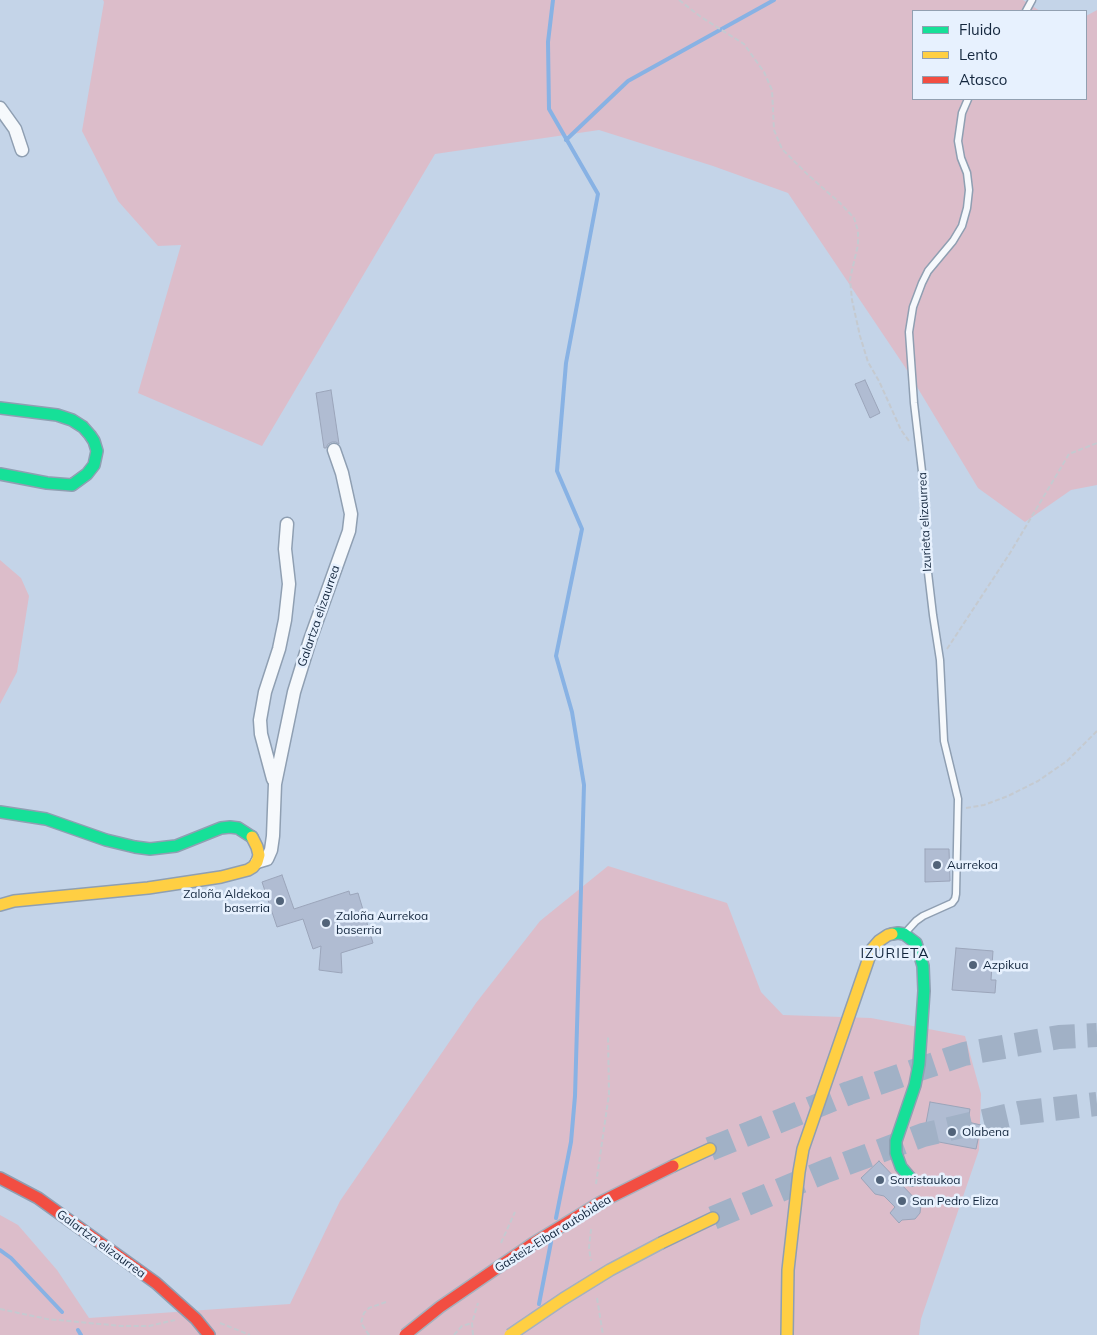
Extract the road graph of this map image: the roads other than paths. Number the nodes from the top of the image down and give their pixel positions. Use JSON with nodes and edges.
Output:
{"nodes":[{"id":1,"x":968,"y":100,"type":"edge"},
{"id":2,"x":0,"y":108,"type":"edge"},
{"id":3,"x":22,"y":150,"type":"dead end"},
{"id":4,"x":0,"y":408,"type":"edge"},
{"id":5,"x":334,"y":450,"type":"dead end"},
{"id":6,"x":0,"y":474,"type":"edge"},
{"id":7,"x":287,"y":524,"type":"dead end"},
{"id":8,"x":274,"y":784,"type":"junction"},
{"id":9,"x":0,"y":812,"type":"edge"},
{"id":10,"x":257,"y":862,"type":"junction"},
{"id":11,"x":0,"y":905,"type":"edge"},
{"id":12,"x":904,"y":934,"type":"junction"},
{"id":13,"x":710,"y":1149,"type":"tunnel mouth"},
{"id":14,"x":0,"y":1178,"type":"edge"},
{"id":15,"x":912,"y":1180,"type":"dead end"},
{"id":16,"x":713,"y":1218,"type":"tunnel mouth"},
{"id":17,"x":209,"y":1335,"type":"edge"},
{"id":18,"x":405,"y":1335,"type":"edge"},
{"id":19,"x":510,"y":1335,"type":"edge"},
{"id":20,"x":787,"y":1335,"type":"edge"}],
"edges":[{"from":1,"to":12,"type":"lane","name":"Izurieta elizaurrea"},
{"from":2,"to":3,"type":"street"},
{"from":4,"to":6,"type":"main road"},
{"from":5,"to":8,"type":"street","name":"Galartza elizaurrea"},
{"from":7,"to":8,"type":"street","name":"Galartza elizaurrea"},
{"from":8,"to":10,"type":"street","name":"Galartza elizaurrea"},
{"from":9,"to":10,"type":"main road"},
{"from":10,"to":11,"type":"main road","name":"Galartza elizaurrea"},
{"from":12,"to":15,"type":"main road"},
{"from":12,"to":20,"type":"main road"},
{"from":13,"to":18,"type":"main road","name":"Gasteiz-Eibar autobidea","bridge":true},
{"from":14,"to":17,"type":"main road","name":"Galartza elizaurrea"},
{"from":16,"to":19,"type":"main road","bridge":true}]}
